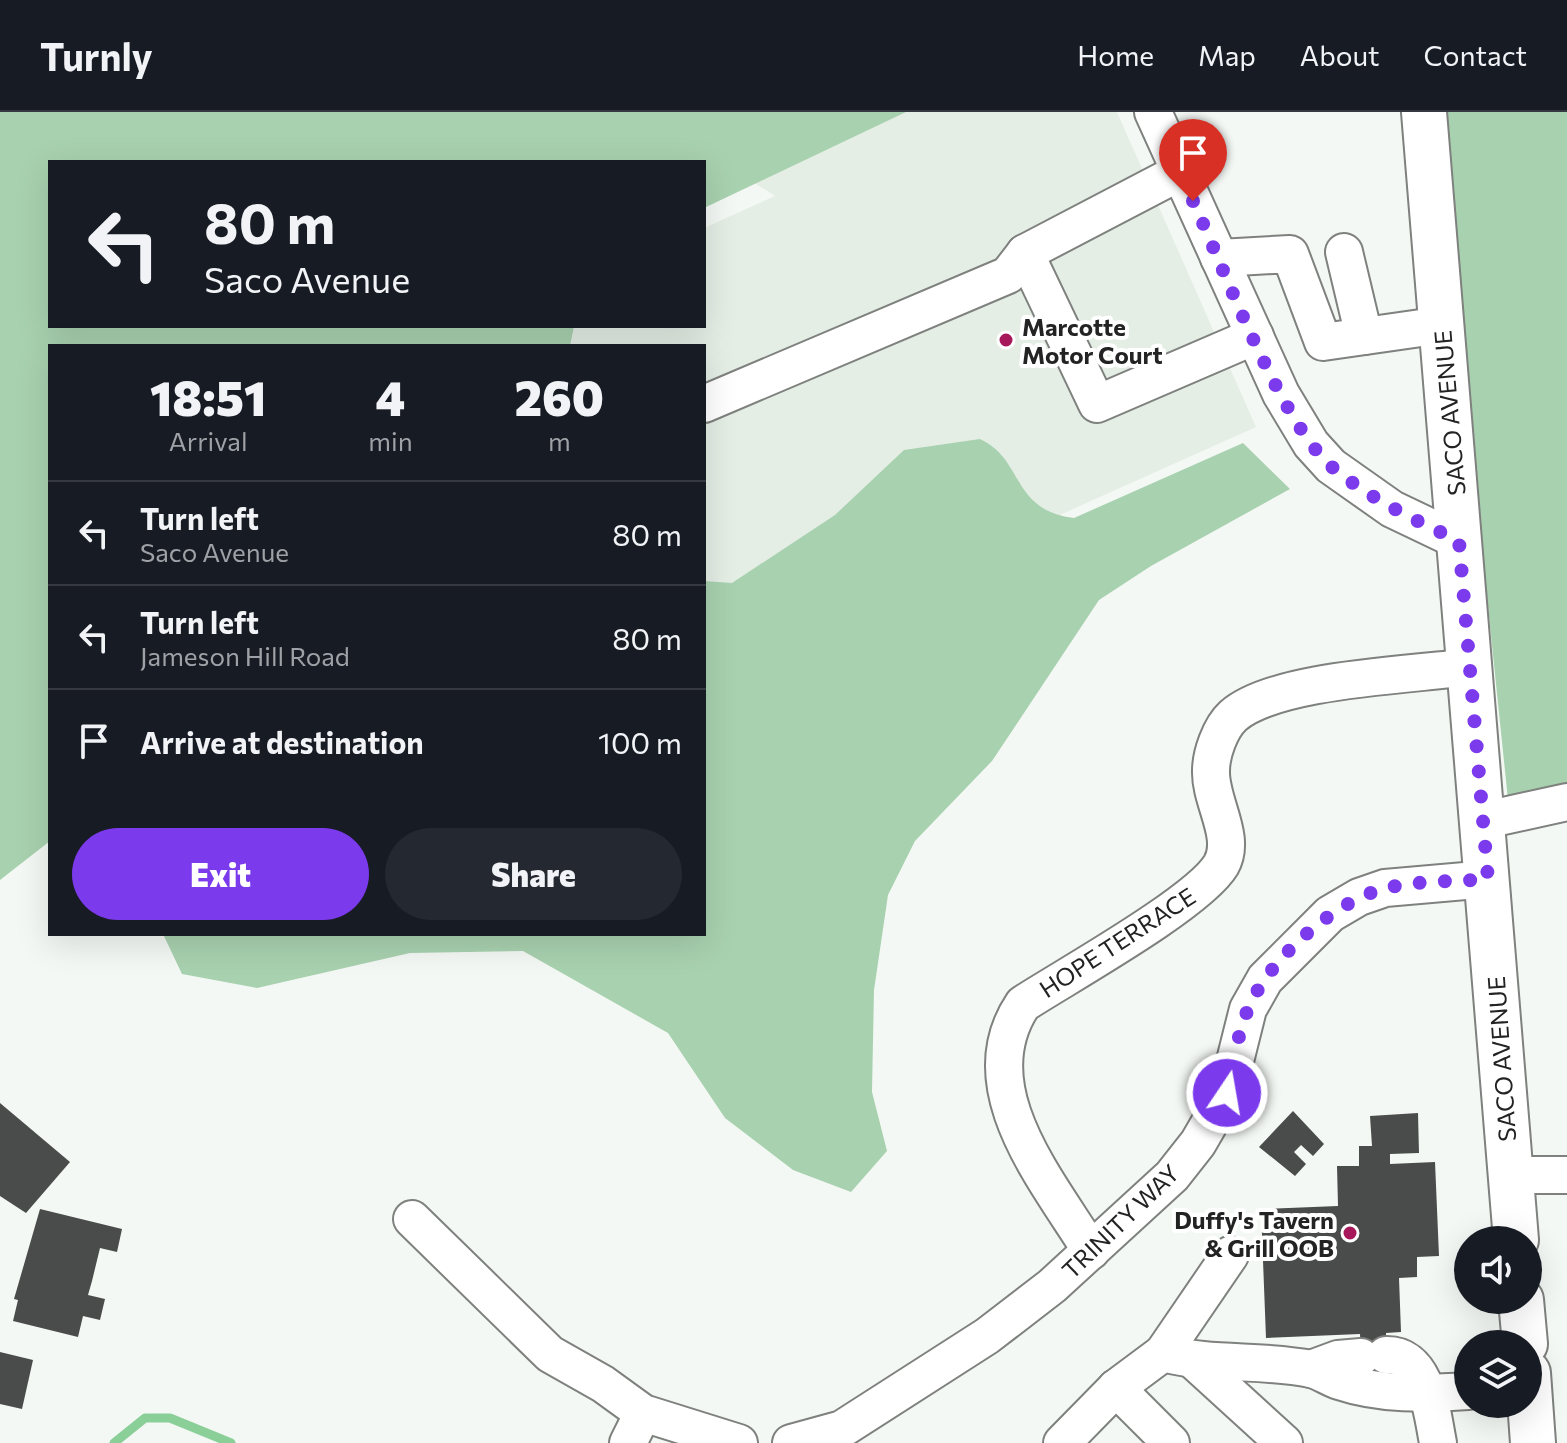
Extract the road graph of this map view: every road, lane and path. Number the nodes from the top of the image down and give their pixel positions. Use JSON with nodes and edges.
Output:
{"nodes":[{"id":1,"x":1153,"y":112,"type":"edge"},
{"id":2,"x":1424,"y":112,"type":"edge"},
{"id":3,"x":1180,"y":172,"type":"junction"},
{"id":4,"x":1344,"y":252,"type":"dead end"},
{"id":5,"x":1025,"y":253,"type":"junction"},
{"id":6,"x":1219,"y":258,"type":"junction"},
{"id":7,"x":1442,"y":325,"type":"junction"},
{"id":8,"x":1255,"y":336,"type":"junction"},
{"id":9,"x":1364,"y":336,"type":"junction"},
{"id":10,"x":706,"y":403,"type":"edge"},
{"id":11,"x":1459,"y":541,"type":"junction"},
{"id":12,"x":1469,"y":667,"type":"junction"},
{"id":13,"x":1567,"y":802,"type":"edge"},
{"id":14,"x":1481,"y":821,"type":"junction"},
{"id":15,"x":1488,"y":879,"type":"junction"},
{"id":16,"x":1510,"y":1175,"type":"junction"},
{"id":17,"x":1567,"y":1175,"type":"edge"},
{"id":18,"x":412,"y":1219,"type":"dead end"},
{"id":19,"x":1515,"y":1226,"type":"edge"},
{"id":20,"x":1091,"y":1251,"type":"junction"},
{"id":21,"x":1230,"y":1255,"type":"dead end"},
{"id":22,"x":1179,"y":1357,"type":"junction"},
{"id":23,"x":1311,"y":1369,"type":"junction"},
{"id":24,"x":1116,"y":1388,"type":"junction"},
{"id":25,"x":1454,"y":1393,"type":"edge"},
{"id":26,"x":1426,"y":1396,"type":"junction"},
{"id":27,"x":1531,"y":1418,"type":"edge"},
{"id":28,"x":635,"y":1428,"type":"edge"},
{"id":29,"x":739,"y":1443,"type":"edge"},
{"id":30,"x":791,"y":1443,"type":"edge"},
{"id":31,"x":1062,"y":1443,"type":"edge"},
{"id":32,"x":1171,"y":1443,"type":"edge"},
{"id":33,"x":1284,"y":1443,"type":"edge"},
{"id":34,"x":1438,"y":1443,"type":"edge"},
{"id":35,"x":1533,"y":1443,"type":"edge"}],
"edges":[{"from":1,"to":3,"type":"street"},
{"from":2,"to":7,"type":"main road","name":"SACO AVENUE"},
{"from":3,"to":5,"type":"street"},
{"from":3,"to":6,"type":"street"},
{"from":4,"to":9,"type":"street"},
{"from":5,"to":8,"type":"street"},
{"from":5,"to":10,"type":"street"},
{"from":6,"to":8,"type":"street"},
{"from":6,"to":9,"type":"street"},
{"from":7,"to":9,"type":"street"},
{"from":7,"to":11,"type":"main road","name":"SACO AVENUE"},
{"from":8,"to":11,"type":"street"},
{"from":11,"to":12,"type":"main road","name":"SACO AVENUE"},
{"from":12,"to":14,"type":"main road","name":"SACO AVENUE"},
{"from":12,"to":20,"type":"street","name":"HOPE TERRACE"},
{"from":13,"to":14,"type":"street"},
{"from":14,"to":15,"type":"main road","name":"SACO AVENUE"},
{"from":15,"to":16,"type":"main road","name":"SACO AVENUE"},
{"from":15,"to":20,"type":"street","name":"TRINITY WAY"},
{"from":16,"to":17,"type":"street"},
{"from":16,"to":19,"type":"main road","name":"SACO AVENUE"},
{"from":18,"to":28,"type":"street"},
{"from":20,"to":30,"type":"street","name":"TRINITY WAY"},
{"from":21,"to":22,"type":"street"},
{"from":22,"to":23,"type":"street"},
{"from":22,"to":24,"type":"street"},
{"from":22,"to":33,"type":"street"},
{"from":23,"to":26,"type":"street"},
{"from":23,"to":26,"type":"street"},
{"from":24,"to":31,"type":"street"},
{"from":24,"to":32,"type":"street"},
{"from":25,"to":26,"type":"street"},
{"from":26,"to":34,"type":"street"},
{"from":27,"to":35,"type":"main road"},
{"from":28,"to":29,"type":"street"}]}
